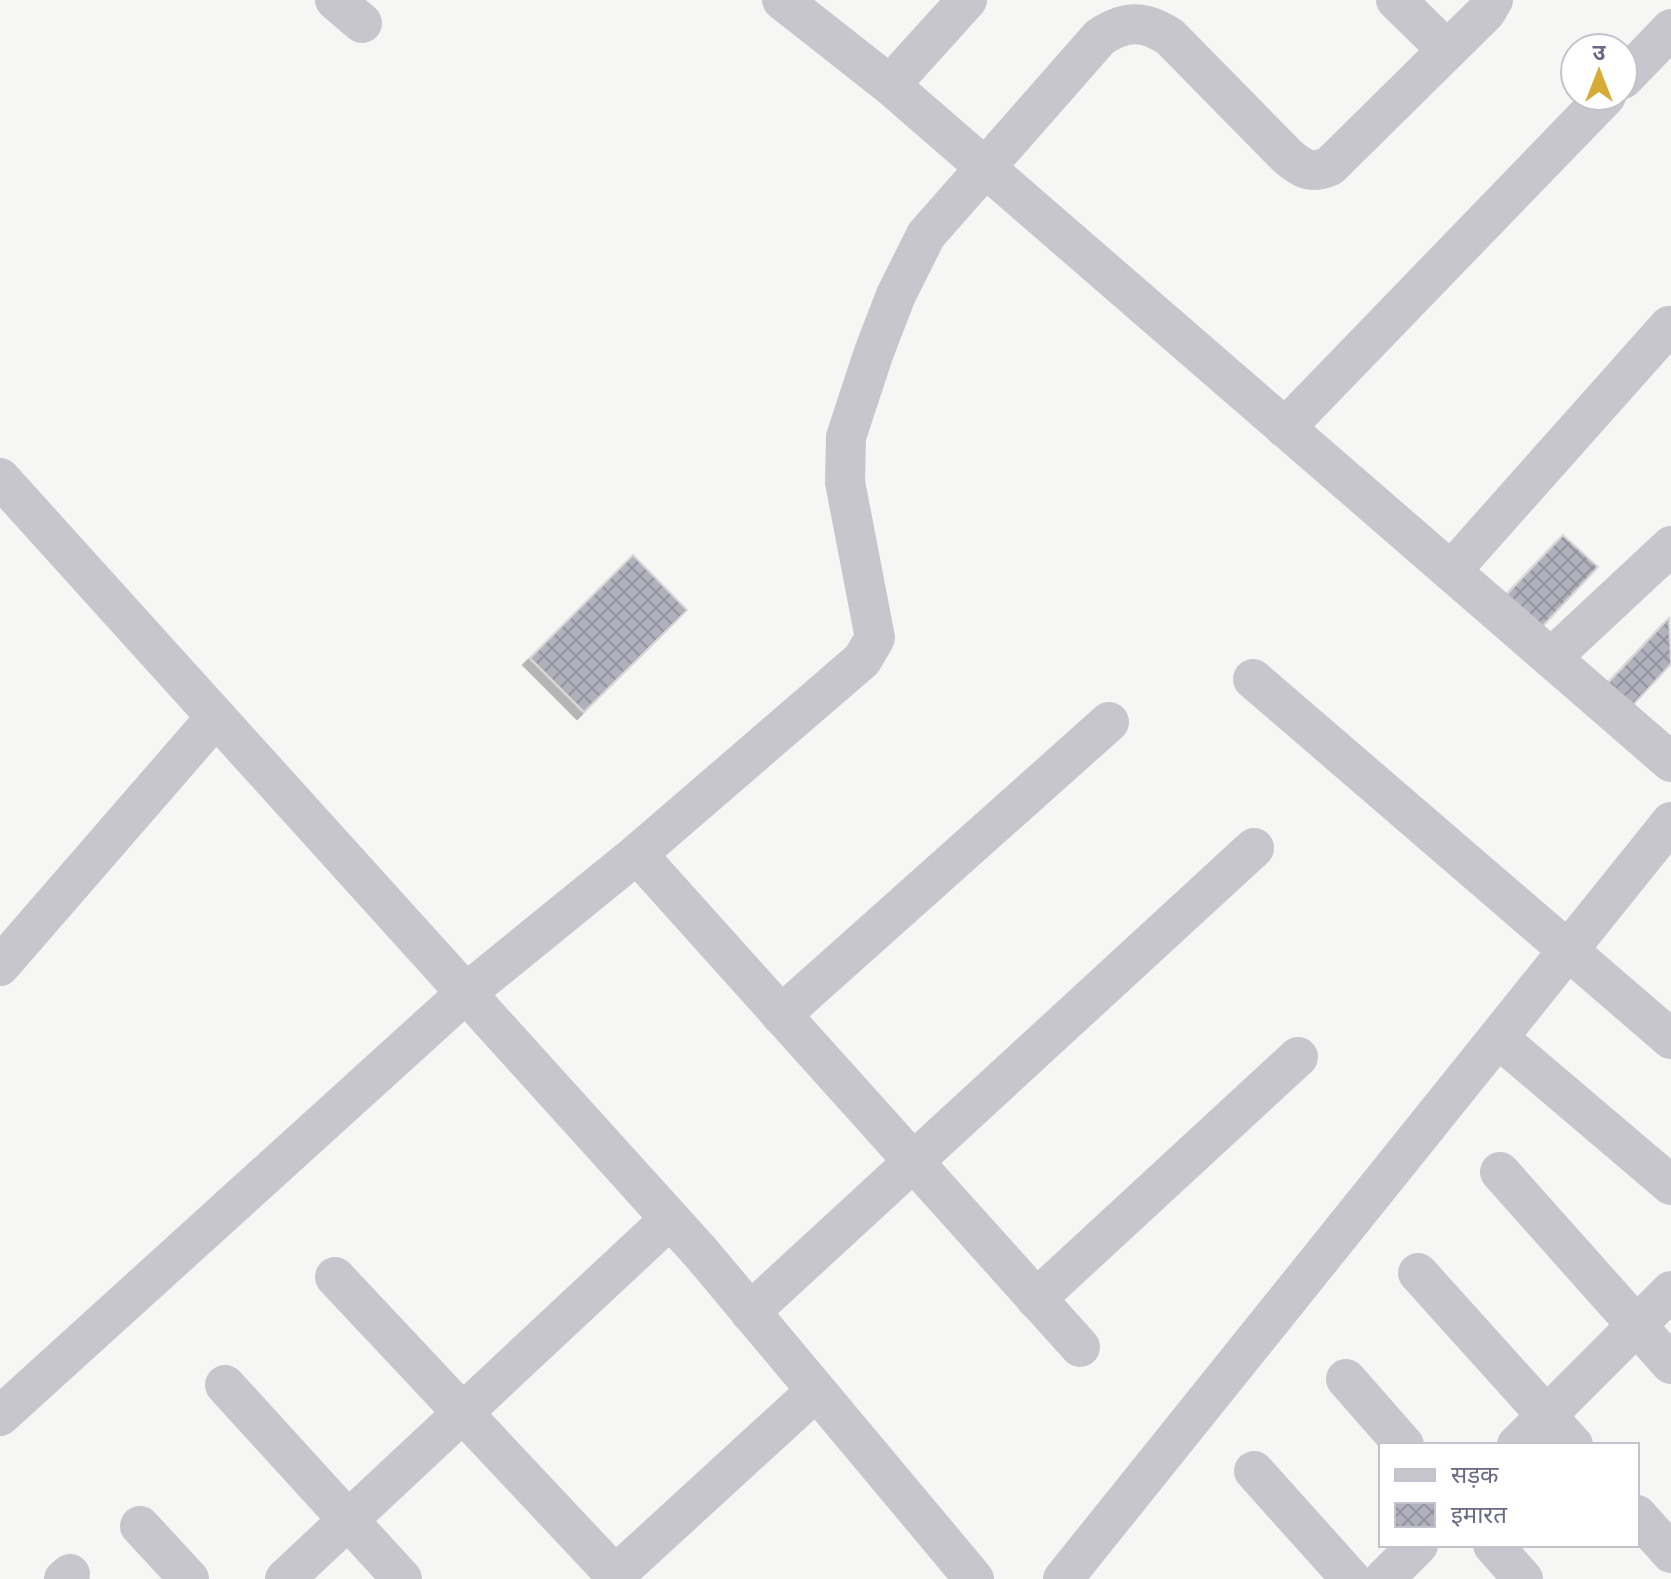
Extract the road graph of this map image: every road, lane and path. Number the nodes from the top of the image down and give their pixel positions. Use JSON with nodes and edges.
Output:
{"nodes":[{"id":1,"x":782,"y":0,"type":"edge"},
{"id":2,"x":967,"y":0,"type":"edge"},
{"id":3,"x":1396,"y":0,"type":"edge"},
{"id":4,"x":1493,"y":0,"type":"edge"},
{"id":5,"x":1671,"y":29,"type":"edge"},
{"id":6,"x":1447,"y":50,"type":"junction"},
{"id":7,"x":1639,"y":62,"type":"edge"},
{"id":8,"x":890,"y":85,"type":"junction"},
{"id":9,"x":1591,"y":112,"type":"edge"},
{"id":10,"x":984,"y":166,"type":"junction"},
{"id":11,"x":1669,"y":326,"type":"dead end"},
{"id":12,"x":1285,"y":428,"type":"junction"},
{"id":13,"x":0,"y":478,"type":"edge"},
{"id":14,"x":1671,"y":546,"type":"edge"},
{"id":15,"x":1451,"y":571,"type":"junction"},
{"id":16,"x":1551,"y":658,"type":"junction"},
{"id":17,"x":1253,"y":679,"type":"dead end"},
{"id":18,"x":216,"y":717,"type":"junction"},
{"id":19,"x":1109,"y":722,"type":"dead end"},
{"id":20,"x":1667,"y":750,"type":"edge"},
{"id":21,"x":1671,"y":822,"type":"edge"},
{"id":22,"x":1254,"y":848,"type":"dead end"},
{"id":23,"x":637,"y":854,"type":"junction"},
{"id":24,"x":1568,"y":951,"type":"junction"},
{"id":25,"x":0,"y":966,"type":"edge"},
{"id":26,"x":466,"y":993,"type":"junction"},
{"id":27,"x":781,"y":1015,"type":"junction"},
{"id":28,"x":1498,"y":1038,"type":"junction"},
{"id":29,"x":1671,"y":1039,"type":"edge"},
{"id":30,"x":1298,"y":1057,"type":"dead end"},
{"id":31,"x":913,"y":1162,"type":"junction"},
{"id":32,"x":1500,"y":1172,"type":"dead end"},
{"id":33,"x":1671,"y":1185,"type":"edge"},
{"id":34,"x":670,"y":1219,"type":"junction"},
{"id":35,"x":1418,"y":1273,"type":"dead end"},
{"id":36,"x":335,"y":1277,"type":"dead end"},
{"id":37,"x":1671,"y":1291,"type":"edge"},
{"id":38,"x":1036,"y":1299,"type":"junction"},
{"id":39,"x":750,"y":1312,"type":"junction"},
{"id":40,"x":1636,"y":1325,"type":"junction"},
{"id":41,"x":1080,"y":1347,"type":"dead end"},
{"id":42,"x":1671,"y":1364,"type":"edge"},
{"id":43,"x":1346,"y":1379,"type":"dead end"},
{"id":44,"x":225,"y":1385,"type":"dead end"},
{"id":45,"x":816,"y":1391,"type":"junction"},
{"id":46,"x":462,"y":1412,"type":"junction"},
{"id":47,"x":0,"y":1416,"type":"edge"},
{"id":48,"x":1547,"y":1416,"type":"junction"},
{"id":49,"x":1402,"y":1443,"type":"edge"},
{"id":50,"x":1519,"y":1443,"type":"edge"},
{"id":51,"x":1571,"y":1443,"type":"edge"},
{"id":52,"x":1254,"y":1471,"type":"dead end"},
{"id":53,"x":1639,"y":1517,"type":"edge"},
{"id":54,"x":348,"y":1520,"type":"junction"},
{"id":55,"x":140,"y":1526,"type":"dead end"},
{"id":56,"x":1416,"y":1547,"type":"edge"},
{"id":57,"x":1495,"y":1547,"type":"edge"},
{"id":58,"x":1671,"y":1553,"type":"edge"},
{"id":59,"x":613,"y":1577,"type":"edge"},
{"id":60,"x":189,"y":1579,"type":"edge"},
{"id":61,"x":285,"y":1579,"type":"edge"},
{"id":62,"x":402,"y":1579,"type":"edge"},
{"id":63,"x":974,"y":1579,"type":"edge"},
{"id":64,"x":1063,"y":1579,"type":"edge"},
{"id":65,"x":1351,"y":1579,"type":"edge"},
{"id":66,"x":1384,"y":1579,"type":"edge"},
{"id":67,"x":1523,"y":1579,"type":"edge"}],
"edges":[{"from":1,"to":8,"type":"street"},
{"from":2,"to":8,"type":"street"},
{"from":3,"to":6,"type":"street"},
{"from":4,"to":6,"type":"street"},
{"from":5,"to":7,"type":"street"},
{"from":6,"to":10,"type":"street"},
{"from":8,"to":10,"type":"street"},
{"from":9,"to":12,"type":"street"},
{"from":10,"to":12,"type":"street"},
{"from":10,"to":23,"type":"street"},
{"from":11,"to":15,"type":"street"},
{"from":12,"to":15,"type":"street"},
{"from":13,"to":18,"type":"street"},
{"from":14,"to":16,"type":"street"},
{"from":15,"to":16,"type":"street"},
{"from":16,"to":20,"type":"street"},
{"from":17,"to":24,"type":"street"},
{"from":18,"to":25,"type":"street"},
{"from":18,"to":26,"type":"street"},
{"from":19,"to":27,"type":"street"},
{"from":21,"to":24,"type":"street"},
{"from":22,"to":31,"type":"street"},
{"from":23,"to":26,"type":"street"},
{"from":23,"to":27,"type":"street"},
{"from":24,"to":28,"type":"street"},
{"from":24,"to":29,"type":"street"},
{"from":26,"to":34,"type":"street"},
{"from":26,"to":47,"type":"street"},
{"from":27,"to":31,"type":"street"},
{"from":28,"to":33,"type":"street"},
{"from":28,"to":64,"type":"street"},
{"from":30,"to":38,"type":"street"},
{"from":31,"to":38,"type":"street"},
{"from":31,"to":39,"type":"street"},
{"from":32,"to":40,"type":"street"},
{"from":34,"to":39,"type":"street"},
{"from":34,"to":46,"type":"street"},
{"from":35,"to":48,"type":"street"},
{"from":36,"to":46,"type":"street"},
{"from":37,"to":40,"type":"street"},
{"from":38,"to":41,"type":"street"},
{"from":39,"to":45,"type":"street"},
{"from":40,"to":42,"type":"street"},
{"from":40,"to":48,"type":"street"},
{"from":43,"to":49,"type":"street"},
{"from":44,"to":54,"type":"street"},
{"from":45,"to":59,"type":"street"},
{"from":45,"to":63,"type":"street"},
{"from":46,"to":54,"type":"street"},
{"from":46,"to":59,"type":"street"},
{"from":48,"to":50,"type":"street"},
{"from":48,"to":51,"type":"street"},
{"from":52,"to":65,"type":"street"},
{"from":53,"to":58,"type":"street"},
{"from":54,"to":61,"type":"street"},
{"from":54,"to":62,"type":"street"},
{"from":55,"to":60,"type":"street"},
{"from":56,"to":66,"type":"street"},
{"from":57,"to":67,"type":"street"}]}
